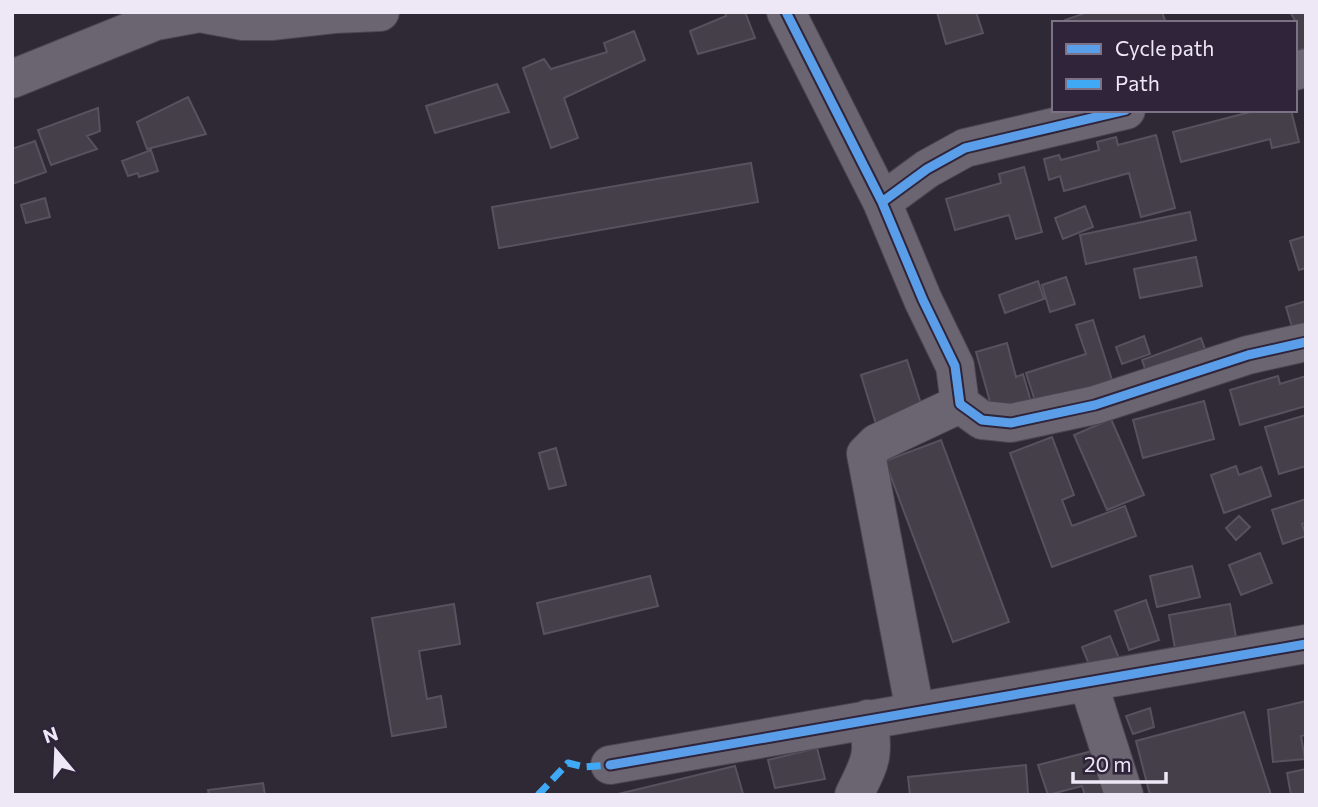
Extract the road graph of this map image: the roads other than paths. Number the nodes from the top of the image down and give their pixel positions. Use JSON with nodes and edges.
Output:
{"nodes":[{"id":1,"x":380,"y":12,"type":"edge"},
{"id":2,"x":786,"y":12,"type":"edge"},
{"id":3,"x":205,"y":13,"type":"edge"},
{"id":4,"x":12,"y":79,"type":"edge"},
{"id":5,"x":1118,"y":112,"type":"edge"},
{"id":6,"x":882,"y":202,"type":"junction"},
{"id":7,"x":1306,"y":342,"type":"edge"},
{"id":8,"x":960,"y":404,"type":"junction"},
{"id":9,"x":1306,"y":644,"type":"edge"},
{"id":10,"x":1088,"y":682,"type":"junction"},
{"id":11,"x":915,"y":711,"type":"junction"},
{"id":12,"x":868,"y":719,"type":"junction"},
{"id":13,"x":610,"y":765,"type":"dead end"},
{"id":14,"x":854,"y":795,"type":"edge"},
{"id":15,"x":1124,"y":795,"type":"edge"}],
"edges":[{"from":1,"to":3,"type":"street"},
{"from":2,"to":6,"type":"street"},
{"from":3,"to":4,"type":"street"},
{"from":5,"to":6,"type":"street"},
{"from":6,"to":8,"type":"street"},
{"from":7,"to":8,"type":"street"},
{"from":8,"to":11,"type":"street"},
{"from":9,"to":10,"type":"street"},
{"from":10,"to":11,"type":"street"},
{"from":10,"to":15,"type":"street"},
{"from":11,"to":12,"type":"street"},
{"from":12,"to":13,"type":"street"},
{"from":12,"to":14,"type":"street"}]}
